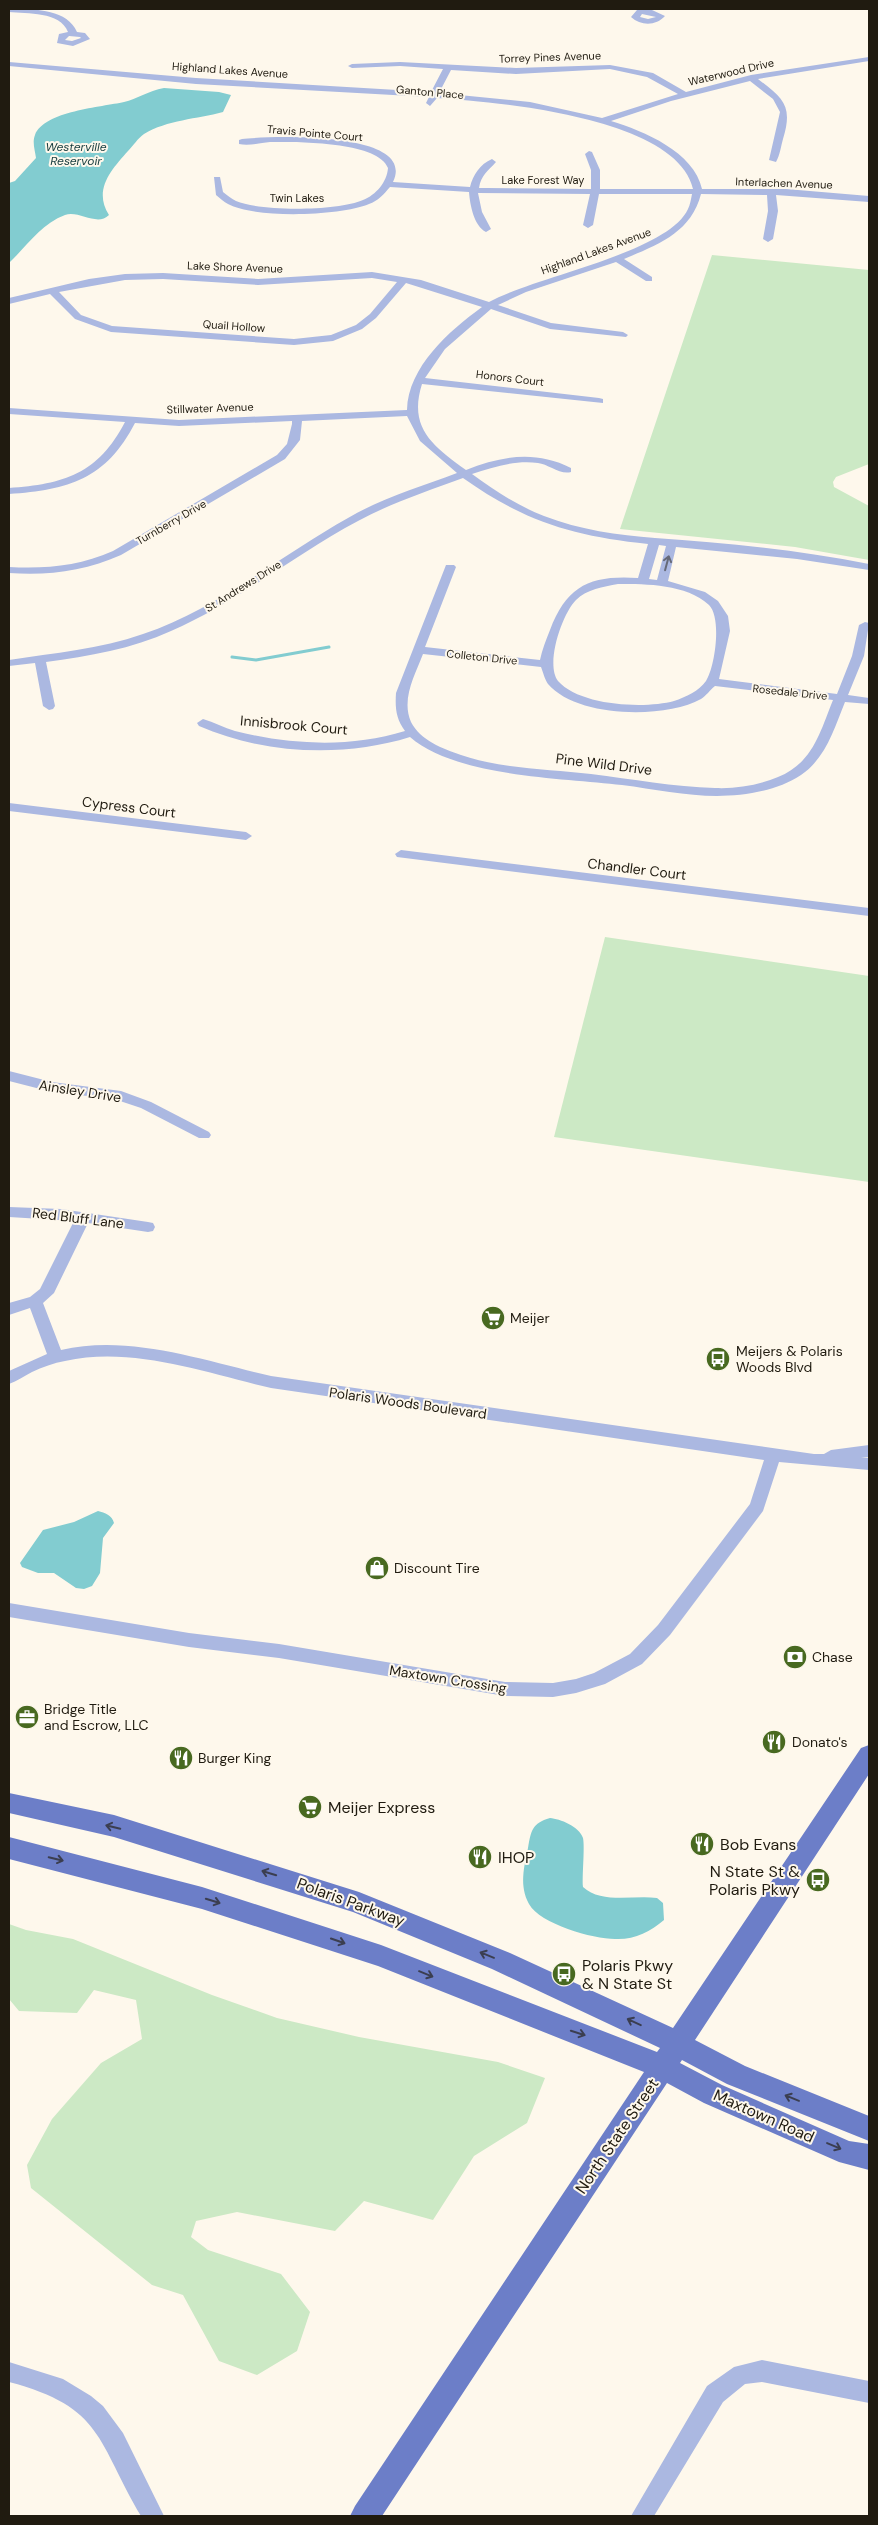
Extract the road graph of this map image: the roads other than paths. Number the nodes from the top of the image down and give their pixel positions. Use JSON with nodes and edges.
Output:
{"nodes":[{"id":1,"x":666,"y":9,"type":"edge"},
{"id":2,"x":860,"y":9,"type":"edge"},
{"id":3,"x":9,"y":10,"type":"edge"},
{"id":4,"x":869,"y":10,"type":"edge"},
{"id":5,"x":656,"y":13,"type":"dead end"},
{"id":6,"x":73,"y":33,"type":"junction"},
{"id":7,"x":72,"y":44,"type":"junction"},
{"id":8,"x":65,"y":54,"type":"dead end"},
{"id":9,"x":869,"y":59,"type":"edge"},
{"id":10,"x":9,"y":64,"type":"edge"},
{"id":11,"x":352,"y":66,"type":"dead end"},
{"id":12,"x":448,"y":66,"type":"junction"},
{"id":13,"x":750,"y":78,"type":"junction"},
{"id":14,"x":684,"y":94,"type":"junction"},
{"id":15,"x":323,"y":96,"type":"dead end"},
{"id":16,"x":432,"y":99,"type":"junction"},
{"id":17,"x":536,"y":115,"type":"dead end"},
{"id":18,"x":602,"y":121,"type":"junction"},
{"id":19,"x":242,"y":142,"type":"dead end"},
{"id":20,"x":589,"y":154,"type":"dead end"},
{"id":21,"x":773,"y":160,"type":"dead end"},
{"id":22,"x":492,"y":162,"type":"dead end"},
{"id":23,"x":217,"y":179,"type":"dead end"},
{"id":24,"x":388,"y":184,"type":"junction"},
{"id":25,"x":474,"y":190,"type":"junction"},
{"id":26,"x":594,"y":192,"type":"junction"},
{"id":27,"x":698,"y":192,"type":"junction"},
{"id":28,"x":771,"y":192,"type":"junction"},
{"id":29,"x":869,"y":199,"type":"edge"},
{"id":30,"x":588,"y":225,"type":"dead end"},
{"id":31,"x":486,"y":229,"type":"dead end"},
{"id":32,"x":768,"y":239,"type":"dead end"},
{"id":33,"x":617,"y":258,"type":"junction"},
{"id":34,"x":404,"y":279,"type":"junction"},
{"id":35,"x":649,"y":279,"type":"dead end"},
{"id":36,"x":52,"y":291,"type":"junction"},
{"id":37,"x":9,"y":301,"type":"edge"},
{"id":38,"x":489,"y":306,"type":"junction"},
{"id":39,"x":623,"y":335,"type":"dead end"},
{"id":40,"x":418,"y":380,"type":"junction"},
{"id":41,"x":599,"y":401,"type":"dead end"},
{"id":42,"x":9,"y":412,"type":"edge"},
{"id":43,"x":412,"y":412,"type":"junction"},
{"id":44,"x":297,"y":418,"type":"junction"},
{"id":45,"x":131,"y":421,"type":"junction"},
{"id":46,"x":567,"y":470,"type":"dead end"},
{"id":47,"x":464,"y":473,"type":"junction"},
{"id":48,"x":9,"y":491,"type":"edge"},
{"id":49,"x":654,"y":541,"type":"junction"},
{"id":50,"x":672,"y":543,"type":"junction"},
{"id":51,"x":450,"y":567,"type":"dead end"},
{"id":52,"x":869,"y":567,"type":"edge"},
{"id":53,"x":9,"y":570,"type":"edge"},
{"id":54,"x":643,"y":581,"type":"junction"},
{"id":55,"x":662,"y":584,"type":"junction"},
{"id":56,"x":865,"y":626,"type":"dead end"},
{"id":57,"x":419,"y":650,"type":"junction"},
{"id":58,"x":40,"y":660,"type":"junction"},
{"id":59,"x":9,"y":663,"type":"edge"},
{"id":60,"x":545,"y":664,"type":"junction"},
{"id":61,"x":712,"y":682,"type":"junction"},
{"id":62,"x":841,"y":698,"type":"junction"},
{"id":63,"x":869,"y":701,"type":"edge"},
{"id":64,"x":49,"y":706,"type":"dead end"},
{"id":65,"x":203,"y":723,"type":"dead end"},
{"id":66,"x":412,"y":733,"type":"junction"},
{"id":67,"x":9,"y":807,"type":"edge"},
{"id":68,"x":246,"y":836,"type":"dead end"},
{"id":69,"x":401,"y":854,"type":"dead end"},
{"id":70,"x":869,"y":912,"type":"edge"},
{"id":71,"x":9,"y":1076,"type":"edge"},
{"id":72,"x":204,"y":1135,"type":"dead end"},
{"id":73,"x":9,"y":1212,"type":"edge"},
{"id":74,"x":82,"y":1217,"type":"junction"},
{"id":75,"x":148,"y":1227,"type":"dead end"},
{"id":76,"x":35,"y":1301,"type":"junction"},
{"id":77,"x":9,"y":1309,"type":"edge"},
{"id":78,"x":56,"y":1357,"type":"junction"},
{"id":79,"x":9,"y":1378,"type":"edge"},
{"id":80,"x":869,"y":1451,"type":"edge"},
{"id":81,"x":773,"y":1455,"type":"junction"},
{"id":82,"x":814,"y":1460,"type":"junction"},
{"id":83,"x":869,"y":1464,"type":"edge"},
{"id":84,"x":9,"y":1610,"type":"edge"},
{"id":85,"x":869,"y":1754,"type":"edge"},
{"id":86,"x":9,"y":1803,"type":"edge"},
{"id":87,"x":9,"y":1848,"type":"edge"},
{"id":88,"x":678,"y":2044,"type":"junction"},
{"id":89,"x":663,"y":2067,"type":"junction"},
{"id":90,"x":869,"y":2129,"type":"edge"},
{"id":91,"x":869,"y":2157,"type":"edge"},
{"id":92,"x":9,"y":2372,"type":"edge"},
{"id":93,"x":869,"y":2392,"type":"edge"},
{"id":94,"x":153,"y":2516,"type":"edge"},
{"id":95,"x":364,"y":2516,"type":"edge"},
{"id":96,"x":642,"y":2516,"type":"edge"}],
"edges":[{"from":1,"to":5,"type":"street"},
{"from":2,"to":4,"type":"street"},
{"from":3,"to":6,"type":"street"},
{"from":6,"to":7,"type":"street"},
{"from":6,"to":7,"type":"street"},
{"from":7,"to":8,"type":"street"},
{"from":9,"to":13,"type":"street","name":"Waterwood Drive"},
{"from":10,"to":16,"type":"street","name":"Highland Lakes Avenue"},
{"from":11,"to":12,"type":"street","name":"Torrey Pines Avenue"},
{"from":12,"to":14,"type":"street","name":"Torrey Pines Avenue"},
{"from":12,"to":16,"type":"street"},
{"from":13,"to":14,"type":"street","name":"Waterwood Drive"},
{"from":13,"to":21,"type":"street"},
{"from":14,"to":18,"type":"street","name":"Waterwood Drive"},
{"from":15,"to":16,"type":"street","name":"Ganton Place"},
{"from":16,"to":17,"type":"street","name":"Ganton Place"},
{"from":16,"to":18,"type":"street","name":"Highland Lakes Avenue"},
{"from":18,"to":27,"type":"street","name":"Highland Lakes Avenue"},
{"from":19,"to":24,"type":"street","name":"Travis Pointe Court"},
{"from":20,"to":26,"type":"street"},
{"from":22,"to":25,"type":"street"},
{"from":23,"to":24,"type":"street","name":"Twin Lakes"},
{"from":24,"to":25,"type":"street","name":"Lake Forest Way"},
{"from":25,"to":26,"type":"street","name":"Lake Forest Way"},
{"from":25,"to":31,"type":"street"},
{"from":26,"to":27,"type":"street","name":"Lake Forest Way"},
{"from":26,"to":30,"type":"street"},
{"from":27,"to":28,"type":"street","name":"Interlachen Avenue"},
{"from":27,"to":33,"type":"street","name":"Highland Lakes Avenue"},
{"from":28,"to":29,"type":"street","name":"Interlachen Avenue"},
{"from":28,"to":32,"type":"street"},
{"from":33,"to":35,"type":"street"},
{"from":33,"to":38,"type":"street","name":"Highland Lakes Avenue"},
{"from":34,"to":36,"type":"street","name":"Lake Shore Avenue"},
{"from":34,"to":36,"type":"street","name":"Quail Hollow"},
{"from":34,"to":38,"type":"street","name":"Lake Shore Avenue"},
{"from":36,"to":37,"type":"street","name":"Lake Shore Avenue"},
{"from":38,"to":39,"type":"street","name":"Lake Shore Avenue"},
{"from":38,"to":40,"type":"street","name":"Highland Lakes Avenue"},
{"from":40,"to":41,"type":"street","name":"Honors Court"},
{"from":40,"to":43,"type":"street","name":"Highland Lakes Avenue"},
{"from":42,"to":45,"type":"street","name":"Stillwater Avenue"},
{"from":43,"to":44,"type":"street","name":"Stillwater Avenue"},
{"from":43,"to":47,"type":"street"},
{"from":44,"to":45,"type":"street","name":"Stillwater Avenue"},
{"from":44,"to":53,"type":"street","name":"Turnberry Drive"},
{"from":45,"to":48,"type":"street"},
{"from":46,"to":47,"type":"street","name":"St Andrews Drive"},
{"from":47,"to":49,"type":"street"},
{"from":47,"to":58,"type":"street","name":"St Andrews Drive"},
{"from":49,"to":50,"type":"street"},
{"from":49,"to":54,"type":"street"},
{"from":50,"to":52,"type":"street"},
{"from":55,"to":50,"type":"street","one_way":true},
{"from":51,"to":57,"type":"street"},
{"from":54,"to":55,"type":"street"},
{"from":54,"to":60,"type":"street"},
{"from":55,"to":61,"type":"street"},
{"from":56,"to":62,"type":"street","name":"Pine Wild Drive"},
{"from":57,"to":60,"type":"street","name":"Colleton Drive"},
{"from":57,"to":66,"type":"street"},
{"from":58,"to":59,"type":"street","name":"St Andrews Drive"},
{"from":58,"to":64,"type":"street"},
{"from":60,"to":61,"type":"street"},
{"from":61,"to":62,"type":"street","name":"Rosedale Drive"},
{"from":62,"to":63,"type":"street","name":"Rosedale Drive"},
{"from":62,"to":66,"type":"street","name":"Pine Wild Drive"},
{"from":65,"to":66,"type":"street","name":"Innisbrook Court"},
{"from":67,"to":68,"type":"street","name":"Cypress Court"},
{"from":69,"to":70,"type":"street","name":"Chandler Court"},
{"from":71,"to":72,"type":"street","name":"Ainsley Drive"},
{"from":73,"to":74,"type":"street","name":"Red Bluff Lane"},
{"from":74,"to":75,"type":"street","name":"Red Bluff Lane"},
{"from":74,"to":76,"type":"street"},
{"from":76,"to":77,"type":"street"},
{"from":76,"to":78,"type":"street"},
{"from":78,"to":79,"type":"street","name":"Polaris Woods Boulevard"},
{"from":78,"to":81,"type":"street","name":"Polaris Woods Boulevard"},
{"from":80,"to":82,"type":"street","name":"Polaris Woods Boulevard"},
{"from":81,"to":82,"type":"street","name":"Polaris Woods Boulevard"},
{"from":81,"to":84,"type":"street","name":"Maxtown Crossing"},
{"from":82,"to":83,"type":"street","name":"Polaris Woods Boulevard"},
{"from":85,"to":88,"type":"main road","name":"North State Street"},
{"from":88,"to":86,"type":"main road","name":"Polaris Parkway","one_way":true},
{"from":87,"to":89,"type":"main road","one_way":true},
{"from":88,"to":89,"type":"main road","name":"North State Street"},
{"from":90,"to":88,"type":"main road","name":"Maxtown Road","one_way":true},
{"from":89,"to":91,"type":"main road","name":"Maxtown Road","one_way":true},
{"from":89,"to":95,"type":"main road","name":"North State Street"},
{"from":92,"to":94,"type":"street"},
{"from":93,"to":96,"type":"street"}]}
